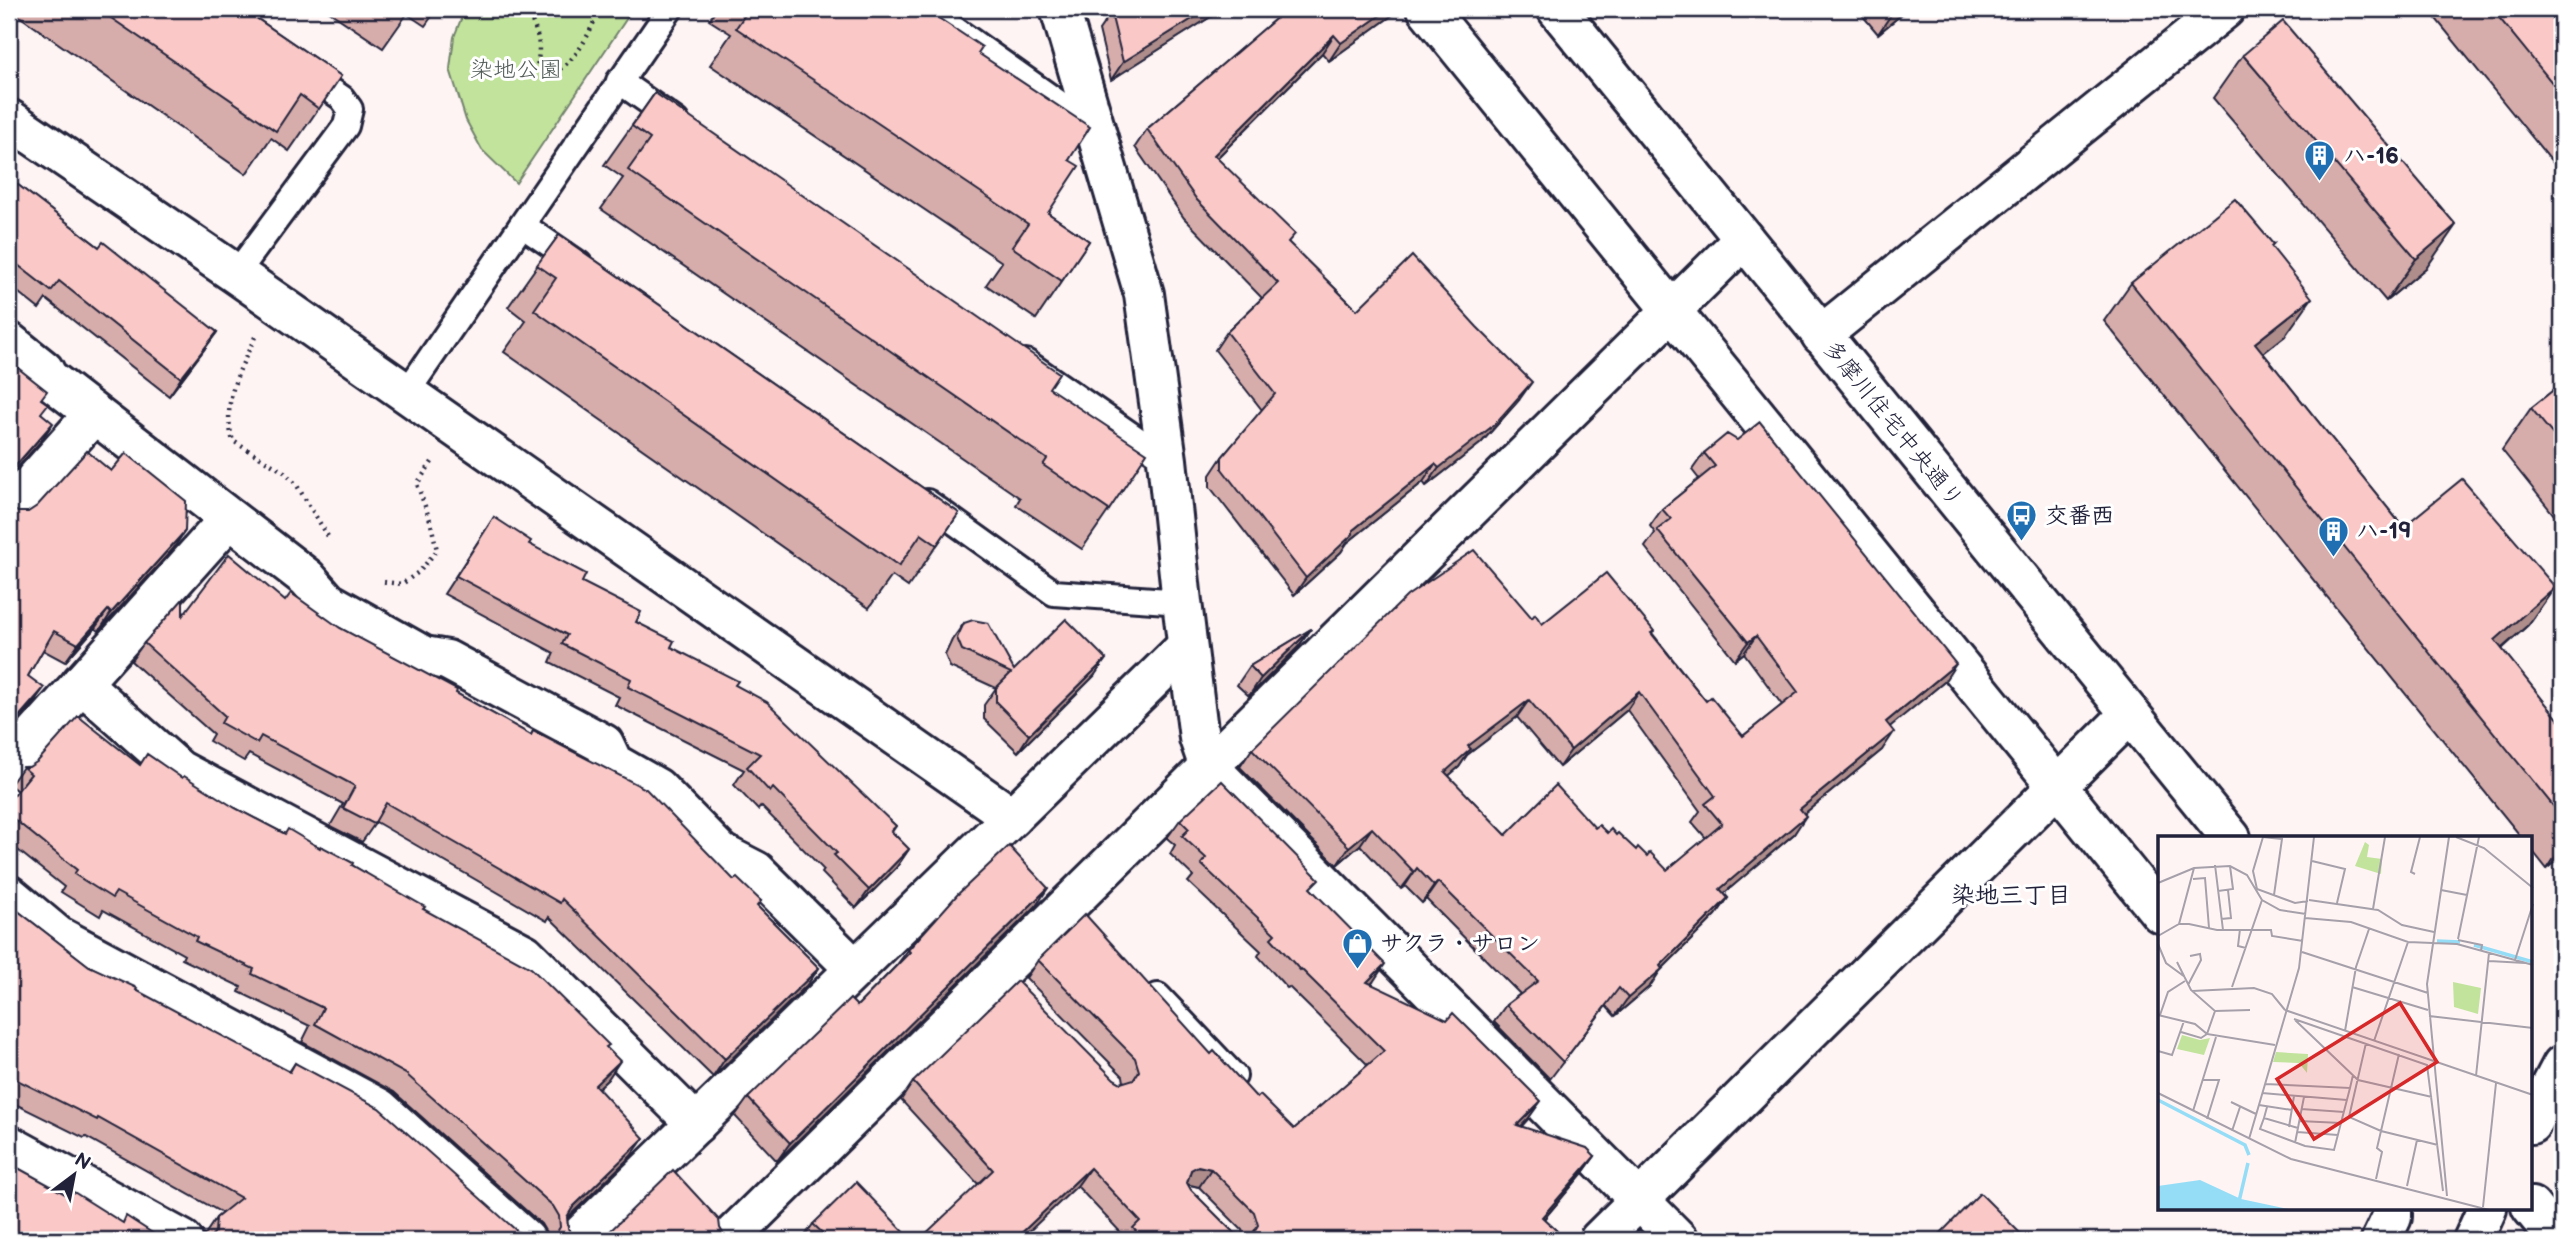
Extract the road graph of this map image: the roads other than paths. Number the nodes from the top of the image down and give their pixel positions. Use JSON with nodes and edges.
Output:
{"nodes":[{"id":1,"x":670,"y":9,"type":"edge"},
{"id":2,"x":926,"y":9,"type":"edge"},
{"id":3,"x":1060,"y":9,"type":"edge"},
{"id":4,"x":1427,"y":9,"type":"edge"},
{"id":5,"x":1557,"y":9,"type":"edge"},
{"id":6,"x":2225,"y":9,"type":"edge"},
{"id":7,"x":289,"y":61,"type":"edge"},
{"id":8,"x":619,"y":82,"type":"junction"},
{"id":9,"x":9,"y":118,"type":"edge"},
{"id":10,"x":1094,"y":128,"type":"junction"},
{"id":11,"x":699,"y":137,"type":"edge"},
{"id":12,"x":522,"y":225,"type":"junction"},
{"id":13,"x":1744,"y":239,"type":"junction"},
{"id":14,"x":236,"y":274,"type":"junction"},
{"id":15,"x":601,"y":279,"type":"edge"},
{"id":16,"x":1670,"y":311,"type":"junction"},
{"id":17,"x":1821,"y":335,"type":"junction"},
{"id":18,"x":9,"y":342,"type":"edge"},
{"id":19,"x":1007,"y":350,"type":"edge"},
{"id":20,"x":407,"y":393,"type":"junction"},
{"id":21,"x":93,"y":415,"type":"junction"},
{"id":22,"x":1167,"y":460,"type":"junction"},
{"id":23,"x":907,"y":489,"type":"edge"},
{"id":24,"x":9,"y":509,"type":"edge"},
{"id":25,"x":229,"y":519,"type":"junction"},
{"id":26,"x":1182,"y":602,"type":"junction"},
{"id":27,"x":1187,"y":646,"type":"junction"},
{"id":28,"x":81,"y":683,"type":"junction"},
{"id":29,"x":2130,"y":714,"type":"junction"},
{"id":30,"x":9,"y":764,"type":"edge"},
{"id":31,"x":1209,"y":767,"type":"junction"},
{"id":32,"x":2056,"y":786,"type":"junction"},
{"id":33,"x":1012,"y":817,"type":"junction"},
{"id":34,"x":2229,"y":836,"type":"edge"},
{"id":35,"x":9,"y":894,"type":"edge"},
{"id":36,"x":2158,"y":911,"type":"edge"},
{"id":37,"x":855,"y":969,"type":"junction"},
{"id":38,"x":1144,"y":981,"type":"edge"},
{"id":39,"x":2562,"y":1065,"type":"edge"},
{"id":40,"x":1254,"y":1097,"type":"edge"},
{"id":41,"x":2532,"y":1122,"type":"edge"},
{"id":42,"x":696,"y":1124,"type":"junction"},
{"id":43,"x":9,"y":1145,"type":"edge"},
{"id":44,"x":1639,"y":1201,"type":"junction"},
{"id":45,"x":2532,"y":1208,"type":"edge"},
{"id":46,"x":2392,"y":1210,"type":"edge"},
{"id":47,"x":2487,"y":1210,"type":"edge"},
{"id":48,"x":183,"y":1240,"type":"edge"},
{"id":49,"x":526,"y":1240,"type":"edge"},
{"id":50,"x":576,"y":1240,"type":"edge"},
{"id":51,"x":728,"y":1240,"type":"edge"},
{"id":52,"x":1599,"y":1240,"type":"edge"},
{"id":53,"x":1679,"y":1240,"type":"edge"},
{"id":54,"x":2382,"y":1240,"type":"edge"},
{"id":55,"x":2473,"y":1240,"type":"edge"},
{"id":56,"x":2558,"y":1240,"type":"edge"}],
"edges":[{"from":1,"to":8,"type":"lane"},
{"from":2,"to":10,"type":"lane"},
{"from":3,"to":10,"type":"street"},
{"from":4,"to":16,"type":"street"},
{"from":5,"to":13,"type":"street","name":"多摩川住宅中央通り"},
{"from":6,"to":17,"type":"street"},
{"from":7,"to":14,"type":"lane"},
{"from":8,"to":11,"type":"lane"},
{"from":8,"to":12,"type":"lane"},
{"from":9,"to":14,"type":"street"},
{"from":10,"to":22,"type":"street"},
{"from":12,"to":15,"type":"lane"},
{"from":12,"to":20,"type":"lane"},
{"from":13,"to":16,"type":"street"},
{"from":13,"to":17,"type":"street","name":"多摩川住宅中央通り"},
{"from":14,"to":20,"type":"street"},
{"from":16,"to":31,"type":"street"},
{"from":16,"to":32,"type":"street"},
{"from":17,"to":29,"type":"street","name":"多摩川住宅中央通り"},
{"from":18,"to":21,"type":"street"},
{"from":19,"to":22,"type":"lane"},
{"from":20,"to":33,"type":"street"},
{"from":21,"to":24,"type":"street"},
{"from":21,"to":25,"type":"street"},
{"from":22,"to":26,"type":"street"},
{"from":23,"to":26,"type":"lane"},
{"from":25,"to":28,"type":"street"},
{"from":25,"to":37,"type":"street"},
{"from":26,"to":27,"type":"street"},
{"from":27,"to":31,"type":"street"},
{"from":27,"to":33,"type":"street"},
{"from":28,"to":30,"type":"street"},
{"from":28,"to":42,"type":"street"},
{"from":29,"to":32,"type":"street"},
{"from":29,"to":34,"type":"street","name":"多摩川住宅中央通り"},
{"from":31,"to":44,"type":"street"},
{"from":31,"to":51,"type":"street"},
{"from":32,"to":36,"type":"street"},
{"from":32,"to":44,"type":"street"},
{"from":33,"to":37,"type":"street"},
{"from":35,"to":49,"type":"street"},
{"from":37,"to":42,"type":"street"},
{"from":38,"to":40,"type":"lane"},
{"from":39,"to":41,"type":"street"},
{"from":42,"to":50,"type":"street"},
{"from":43,"to":48,"type":"street"},
{"from":44,"to":52,"type":"street"},
{"from":44,"to":53,"type":"street"},
{"from":45,"to":56,"type":"street"},
{"from":46,"to":54,"type":"street"},
{"from":47,"to":55,"type":"street"}]}
